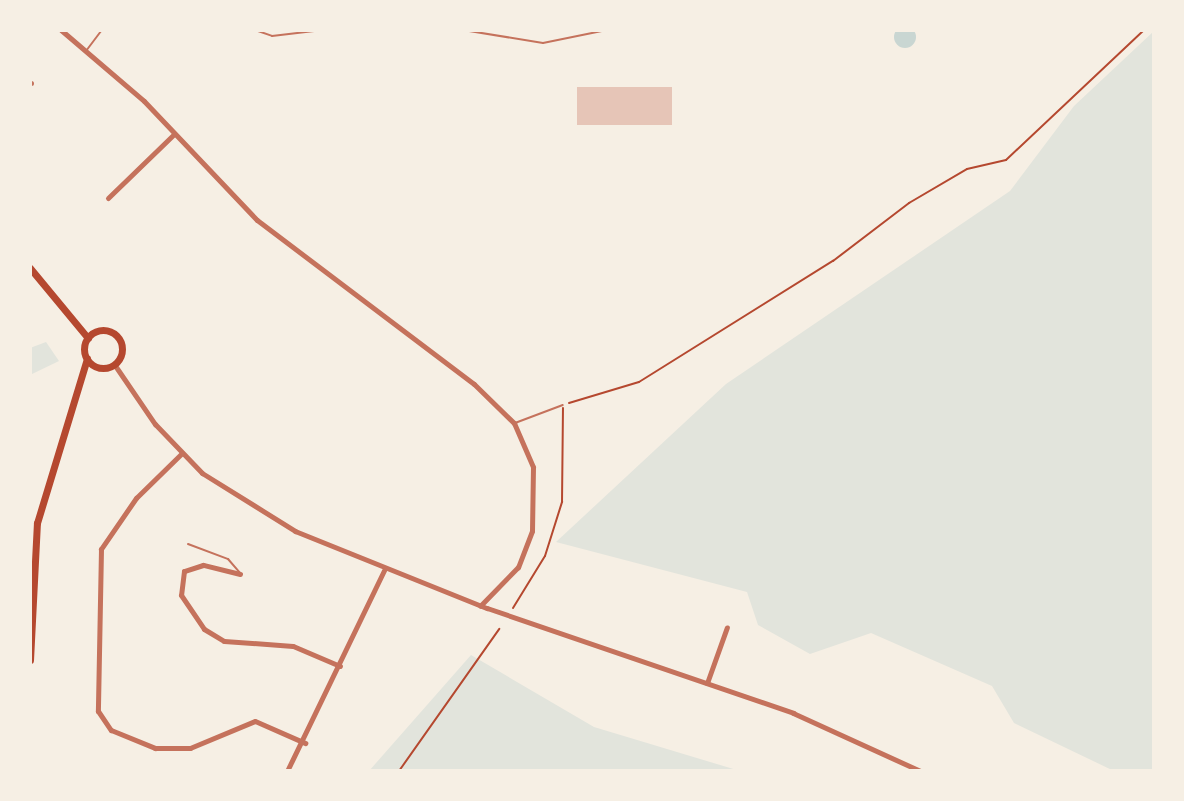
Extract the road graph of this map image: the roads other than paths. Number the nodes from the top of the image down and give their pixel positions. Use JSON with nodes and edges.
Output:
{"nodes":[{"id":1,"x":61,"y":30,"type":"edge"},
{"id":2,"x":102,"y":30,"type":"edge"},
{"id":3,"x":255,"y":30,"type":"edge"},
{"id":4,"x":323,"y":30,"type":"edge"},
{"id":5,"x":359,"y":30,"type":"edge"},
{"id":6,"x":407,"y":30,"type":"edge"},
{"id":7,"x":463,"y":30,"type":"edge"},
{"id":8,"x":607,"y":30,"type":"edge"},
{"id":9,"x":86,"y":51,"type":"junction"},
{"id":10,"x":174,"y":134,"type":"junction"},
{"id":11,"x":108,"y":198,"type":"dead end"},
{"id":12,"x":30,"y":268,"type":"edge"},
{"id":13,"x":33,"y":277,"type":"edge"},
{"id":14,"x":88,"y":338,"type":"junction"},
{"id":15,"x":87,"y":358,"type":"junction"},
{"id":16,"x":114,"y":364,"type":"junction"},
{"id":17,"x":99,"y":368,"type":"junction"},
{"id":18,"x":86,"y":378,"type":"junction"},
{"id":19,"x":563,"y":405,"type":"road end"},
{"id":20,"x":514,"y":423,"type":"junction"},
{"id":21,"x":182,"y":453,"type":"junction"},
{"id":22,"x":188,"y":544,"type":"dead end"},
{"id":23,"x":384,"y":570,"type":"junction"},
{"id":24,"x":240,"y":574,"type":"joint"},
{"id":25,"x":480,"y":606,"type":"junction"},
{"id":26,"x":727,"y":627,"type":"dead end"},
{"id":27,"x":30,"y":660,"type":"edge"},
{"id":28,"x":340,"y":666,"type":"junction"},
{"id":29,"x":707,"y":683,"type":"junction"},
{"id":30,"x":305,"y":743,"type":"junction"},
{"id":31,"x":287,"y":771,"type":"edge"},
{"id":32,"x":920,"y":771,"type":"edge"}],
"edges":[{"from":1,"to":9,"type":"street"},
{"from":2,"to":9,"type":"lane"},
{"from":3,"to":4,"type":"lane"},
{"from":5,"to":6,"type":"lane"},
{"from":7,"to":8,"type":"lane"},
{"from":9,"to":10,"type":"street"},
{"from":10,"to":11,"type":"street"},
{"from":10,"to":20,"type":"street"},
{"from":12,"to":13,"type":"main road"},
{"from":13,"to":14,"type":"main road"},
{"from":14,"to":15,"type":"main road"},
{"from":14,"to":16,"type":"main road"},
{"from":15,"to":17,"type":"main road"},
{"from":15,"to":18,"type":"main road"},
{"from":16,"to":17,"type":"main road"},
{"from":16,"to":21,"type":"street"},
{"from":17,"to":18,"type":"main road"},
{"from":18,"to":27,"type":"main road"},
{"from":19,"to":20,"type":"lane"},
{"from":20,"to":25,"type":"street"},
{"from":21,"to":23,"type":"street"},
{"from":21,"to":30,"type":"street"},
{"from":22,"to":24,"type":"lane"},
{"from":23,"to":25,"type":"street"},
{"from":23,"to":28,"type":"street"},
{"from":24,"to":28,"type":"street"},
{"from":25,"to":29,"type":"street"},
{"from":26,"to":29,"type":"street"},
{"from":28,"to":30,"type":"street"},
{"from":29,"to":32,"type":"street"},
{"from":30,"to":31,"type":"street"}]}
